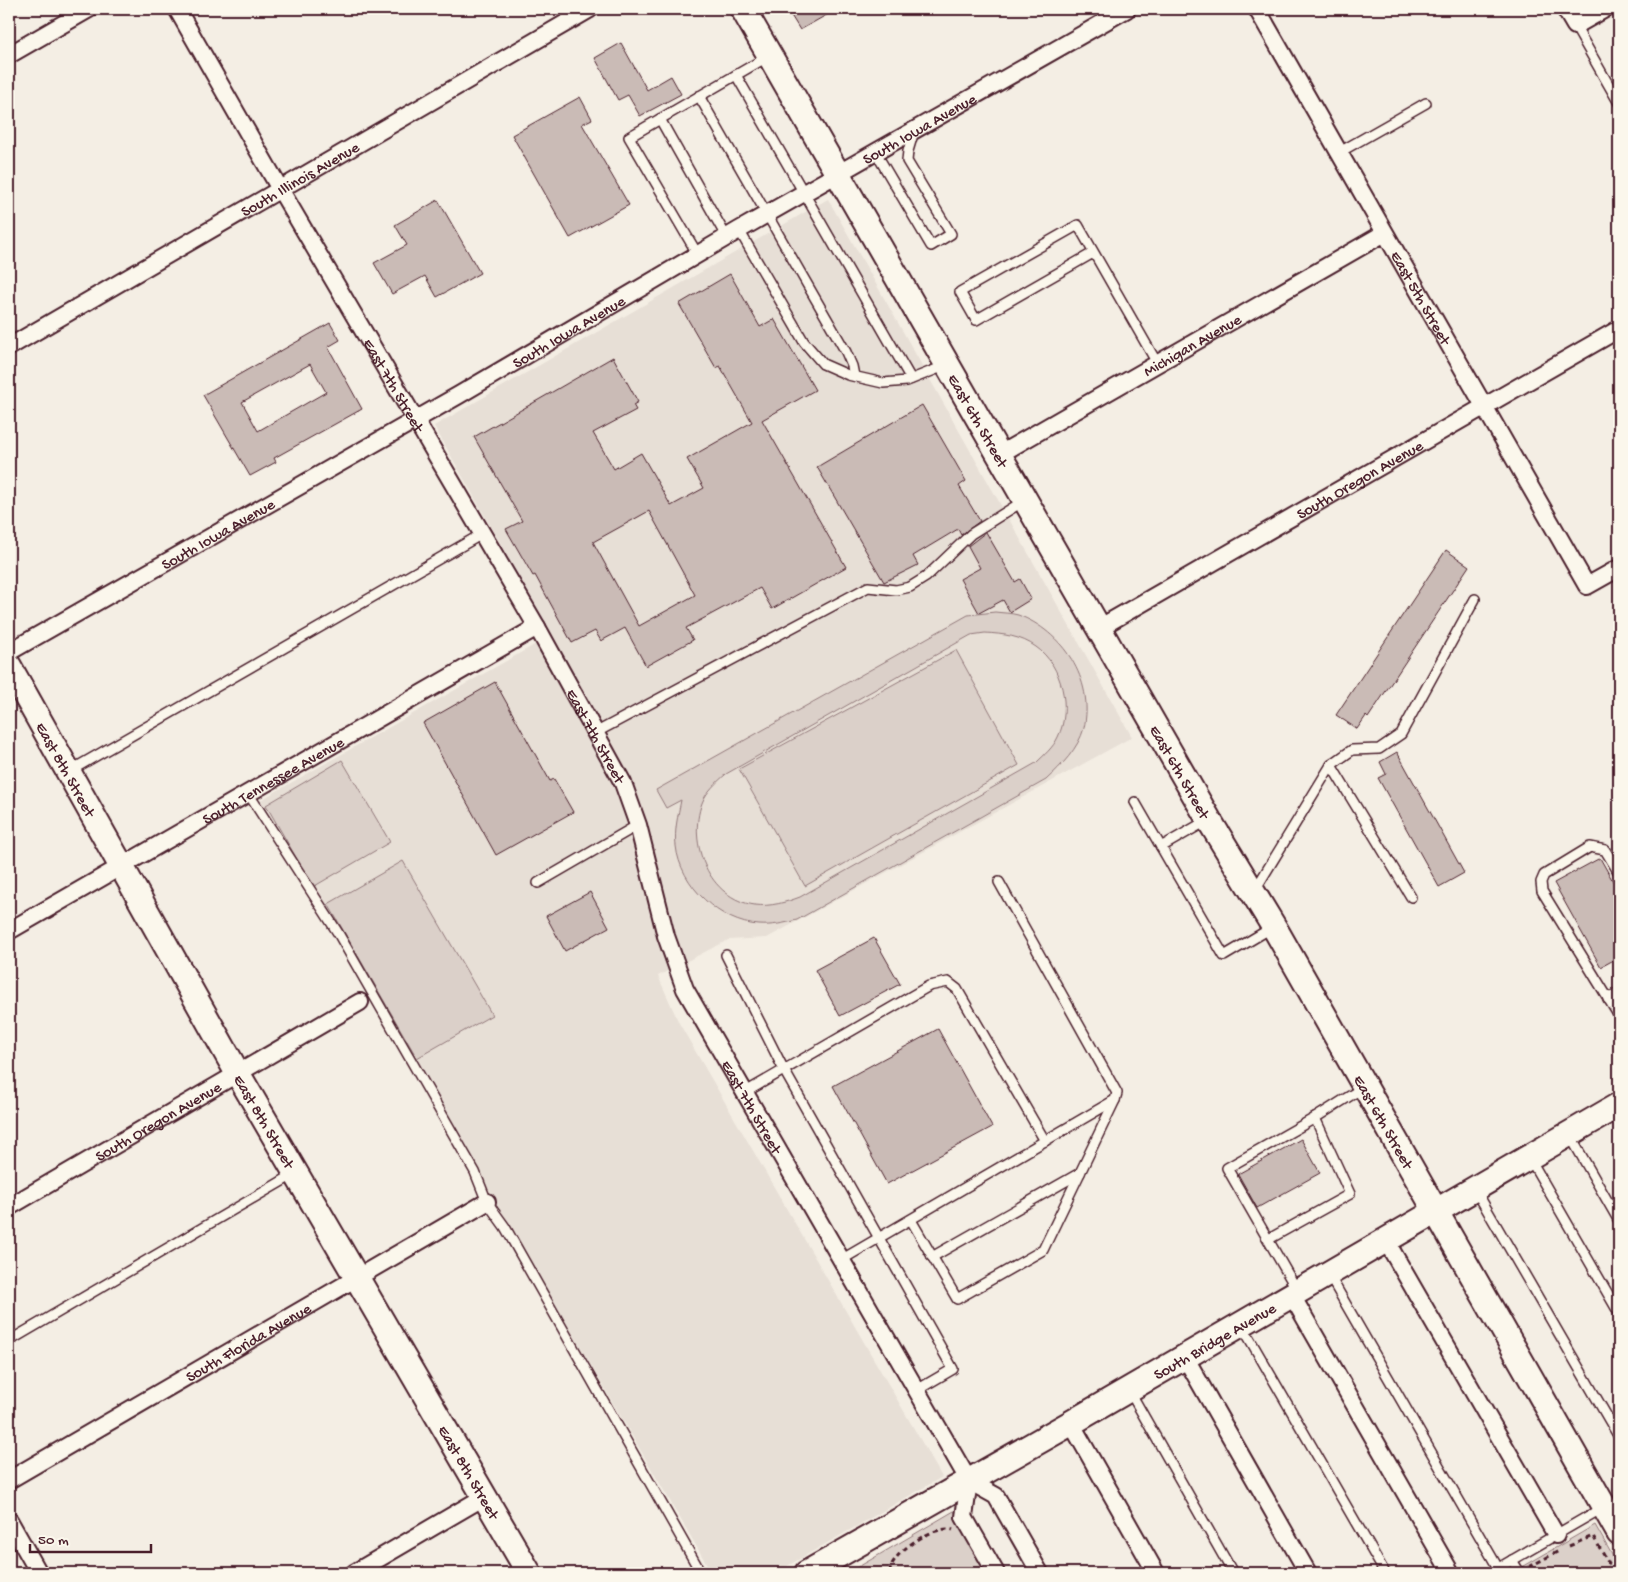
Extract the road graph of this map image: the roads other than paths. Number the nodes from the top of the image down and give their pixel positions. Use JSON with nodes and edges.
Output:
{"nodes":[{"id":1,"x":89,"y":9,"type":"edge"},
{"id":2,"x":177,"y":9,"type":"edge"},
{"id":3,"x":590,"y":9,"type":"edge"},
{"id":4,"x":743,"y":9,"type":"edge"},
{"id":5,"x":1127,"y":9,"type":"edge"},
{"id":6,"x":1257,"y":9,"type":"edge"},
{"id":7,"x":1565,"y":9,"type":"edge"},
{"id":8,"x":1605,"y":9,"type":"edge"},
{"id":9,"x":1575,"y":26,"type":"junction"},
{"id":10,"x":9,"y":55,"type":"edge"},
{"id":11,"x":770,"y":56,"type":"junction"},
{"id":12,"x":736,"y":75,"type":"junction"},
{"id":13,"x":1616,"y":92,"type":"edge"},
{"id":14,"x":699,"y":96,"type":"junction"},
{"id":15,"x":1426,"y":103,"type":"dead end"},
{"id":16,"x":1619,"y":104,"type":"edge"},
{"id":17,"x":660,"y":119,"type":"junction"},
{"id":18,"x":914,"y":131,"type":"junction"},
{"id":19,"x":876,"y":153,"type":"junction"},
{"id":20,"x":1338,"y":153,"type":"junction"},
{"id":21,"x":838,"y":175,"type":"junction"},
{"id":22,"x":280,"y":189,"type":"junction"},
{"id":23,"x":803,"y":194,"type":"junction"},
{"id":24,"x":766,"y":214,"type":"junction"},
{"id":25,"x":733,"y":234,"type":"junction"},
{"id":26,"x":1383,"y":234,"type":"junction"},
{"id":27,"x":1093,"y":253,"type":"junction"},
{"id":28,"x":698,"y":255,"type":"junction"},
{"id":29,"x":1619,"y":329,"type":"edge"},
{"id":30,"x":9,"y":347,"type":"edge"},
{"id":31,"x":1157,"y":363,"type":"junction"},
{"id":32,"x":948,"y":364,"type":"junction"},
{"id":33,"x":854,"y":376,"type":"junction"},
{"id":34,"x":910,"y":379,"type":"junction"},
{"id":35,"x":1484,"y":407,"type":"junction"},
{"id":36,"x":414,"y":419,"type":"junction"},
{"id":37,"x":1000,"y":454,"type":"junction"},
{"id":38,"x":1026,"y":499,"type":"junction"},
{"id":39,"x":482,"y":534,"type":"junction"},
{"id":40,"x":1619,"y":568,"type":"edge"},
{"id":41,"x":1475,"y":599,"type":"dead end"},
{"id":42,"x":536,"y":627,"type":"junction"},
{"id":43,"x":1099,"y":628,"type":"junction"},
{"id":44,"x":9,"y":652,"type":"edge"},
{"id":45,"x":9,"y":666,"type":"edge"},
{"id":46,"x":595,"y":733,"type":"junction"},
{"id":47,"x":1330,"y":765,"type":"junction"},
{"id":48,"x":68,"y":772,"type":"junction"},
{"id":49,"x":248,"y":793,"type":"junction"},
{"id":50,"x":1135,"y":802,"type":"dead end"},
{"id":51,"x":1209,"y":820,"type":"junction"},
{"id":52,"x":638,"y":825,"type":"junction"},
{"id":53,"x":1161,"y":847,"type":"junction"},
{"id":54,"x":122,"y":865,"type":"junction"},
{"id":55,"x":1619,"y":873,"type":"edge"},
{"id":56,"x":999,"y":882,"type":"dead end"},
{"id":57,"x":538,"y":883,"type":"dead end"},
{"id":58,"x":1254,"y":892,"type":"junction"},
{"id":59,"x":1411,"y":897,"type":"dead end"},
{"id":60,"x":1274,"y":927,"type":"junction"},
{"id":61,"x":9,"y":931,"type":"edge"},
{"id":62,"x":726,"y":955,"type":"dead end"},
{"id":63,"x":1619,"y":992,"type":"edge"},
{"id":64,"x":1608,"y":999,"type":"junction"},
{"id":65,"x":360,"y":1002,"type":"dead end"},
{"id":66,"x":1619,"y":1016,"type":"edge"},
{"id":67,"x":784,"y":1070,"type":"junction"},
{"id":68,"x":238,"y":1074,"type":"junction"},
{"id":69,"x":1364,"y":1087,"type":"junction"},
{"id":70,"x":744,"y":1092,"type":"junction"},
{"id":71,"x":1116,"y":1100,"type":"junction"},
{"id":72,"x":1619,"y":1105,"type":"edge"},
{"id":73,"x":1315,"y":1118,"type":"junction"},
{"id":74,"x":1569,"y":1134,"type":"junction"},
{"id":75,"x":1045,"y":1141,"type":"junction"},
{"id":76,"x":1529,"y":1157,"type":"junction"},
{"id":77,"x":296,"y":1173,"type":"junction"},
{"id":78,"x":1080,"y":1173,"type":"junction"},
{"id":79,"x":1475,"y":1188,"type":"junction"},
{"id":80,"x":487,"y":1202,"type":"junction"},
{"id":81,"x":9,"y":1207,"type":"edge"},
{"id":82,"x":1435,"y":1210,"type":"junction"},
{"id":83,"x":911,"y":1220,"type":"junction"},
{"id":84,"x":1619,"y":1221,"type":"edge"},
{"id":85,"x":878,"y":1239,"type":"junction"},
{"id":86,"x":1269,"y":1239,"type":"junction"},
{"id":87,"x":1385,"y":1240,"type":"junction"},
{"id":88,"x":932,"y":1257,"type":"junction"},
{"id":89,"x":841,"y":1260,"type":"junction"},
{"id":90,"x":1328,"y":1273,"type":"junction"},
{"id":91,"x":356,"y":1276,"type":"junction"},
{"id":92,"x":1294,"y":1293,"type":"junction"},
{"id":93,"x":1619,"y":1313,"type":"edge"},
{"id":94,"x":1241,"y":1324,"type":"junction"},
{"id":95,"x":9,"y":1341,"type":"edge"},
{"id":96,"x":1185,"y":1357,"type":"junction"},
{"id":97,"x":917,"y":1390,"type":"junction"},
{"id":98,"x":1129,"y":1390,"type":"junction"},
{"id":99,"x":1071,"y":1423,"type":"junction"},
{"id":100,"x":1619,"y":1438,"type":"edge"},
{"id":101,"x":9,"y":1480,"type":"edge"},
{"id":102,"x":969,"y":1481,"type":"junction"},
{"id":103,"x":484,"y":1497,"type":"junction"},
{"id":104,"x":1604,"y":1507,"type":"junction"},
{"id":105,"x":9,"y":1520,"type":"edge"},
{"id":106,"x":1619,"y":1533,"type":"edge"},
{"id":107,"x":1556,"y":1535,"type":"junction"},
{"id":108,"x":1512,"y":1560,"type":"junction"},
{"id":109,"x":1498,"y":1568,"type":"junction"},
{"id":110,"x":39,"y":1573,"type":"edge"},
{"id":111,"x":354,"y":1573,"type":"edge"},
{"id":112,"x":529,"y":1573,"type":"edge"},
{"id":113,"x":701,"y":1573,"type":"edge"},
{"id":114,"x":807,"y":1573,"type":"edge"},
{"id":115,"x":996,"y":1573,"type":"edge"},
{"id":116,"x":1040,"y":1573,"type":"edge"},
{"id":117,"x":1156,"y":1573,"type":"edge"},
{"id":118,"x":1233,"y":1573,"type":"edge"},
{"id":119,"x":1308,"y":1573,"type":"edge"},
{"id":120,"x":1385,"y":1573,"type":"edge"},
{"id":121,"x":1451,"y":1573,"type":"edge"},
{"id":122,"x":1490,"y":1573,"type":"edge"},
{"id":123,"x":1520,"y":1573,"type":"edge"}],
"edges":[{"from":1,"to":10,"type":"street"},
{"from":2,"to":22,"type":"street","name":"East 7th Street"},
{"from":3,"to":22,"type":"street","name":"South Illinois Avenue"},
{"from":4,"to":11,"type":"street","name":"East 6th Street"},
{"from":5,"to":18,"type":"street","name":"South Iowa Avenue"},
{"from":6,"to":20,"type":"street","name":"East 5th Street"},
{"from":7,"to":9,"type":"street"},
{"from":8,"to":9,"type":"street"},
{"from":9,"to":13,"type":"lane"},
{"from":11,"to":12,"type":"lane"},
{"from":11,"to":21,"type":"street","name":"East 6th Street"},
{"from":12,"to":14,"type":"lane"},
{"from":12,"to":23,"type":"lane"},
{"from":13,"to":16,"type":"lane"},
{"from":14,"to":17,"type":"lane"},
{"from":14,"to":24,"type":"lane"},
{"from":15,"to":20,"type":"lane"},
{"from":17,"to":25,"type":"lane"},
{"from":17,"to":28,"type":"lane"},
{"from":18,"to":19,"type":"street","name":"South Iowa Avenue"},
{"from":18,"to":19,"type":"lane"},
{"from":19,"to":21,"type":"street","name":"South Iowa Avenue"},
{"from":20,"to":26,"type":"street","name":"East 5th Street"},
{"from":21,"to":23,"type":"street","name":"South Iowa Avenue"},
{"from":21,"to":32,"type":"street","name":"East 6th Street"},
{"from":22,"to":30,"type":"street","name":"South Illinois Avenue"},
{"from":22,"to":36,"type":"street","name":"East 7th Street"},
{"from":23,"to":24,"type":"street","name":"South Iowa Avenue"},
{"from":23,"to":34,"type":"lane"},
{"from":24,"to":25,"type":"street","name":"South Iowa Avenue"},
{"from":24,"to":33,"type":"lane"},
{"from":25,"to":28,"type":"street","name":"South Iowa Avenue"},
{"from":25,"to":33,"type":"lane"},
{"from":26,"to":31,"type":"street","name":"Michigan Avenue"},
{"from":26,"to":35,"type":"street","name":"East 5th Street"},
{"from":27,"to":27,"type":"lane"},
{"from":27,"to":31,"type":"lane"},
{"from":28,"to":36,"type":"street","name":"South Iowa Avenue"},
{"from":29,"to":35,"type":"street","name":"South Oregon Avenue"},
{"from":31,"to":37,"type":"street","name":"Michigan Avenue"},
{"from":32,"to":34,"type":"lane"},
{"from":32,"to":37,"type":"street","name":"East 6th Street"},
{"from":33,"to":34,"type":"lane"},
{"from":35,"to":40,"type":"street","name":"East 5th Street"},
{"from":35,"to":43,"type":"street","name":"South Oregon Avenue"},
{"from":36,"to":39,"type":"street","name":"East 7th Street"},
{"from":36,"to":44,"type":"street","name":"South Iowa Avenue"},
{"from":37,"to":38,"type":"street","name":"East 6th Street"},
{"from":38,"to":43,"type":"street","name":"East 6th Street"},
{"from":38,"to":46,"type":"lane"},
{"from":39,"to":42,"type":"street","name":"East 7th Street"},
{"from":39,"to":48,"type":"lane"},
{"from":41,"to":47,"type":"lane"},
{"from":42,"to":46,"type":"street","name":"East 7th Street"},
{"from":42,"to":49,"type":"street","name":"South Tennessee Avenue"},
{"from":43,"to":51,"type":"street","name":"East 6th Street"},
{"from":45,"to":48,"type":"street","name":"East 8th Street"},
{"from":46,"to":52,"type":"street","name":"East 7th Street"},
{"from":47,"to":58,"type":"lane"},
{"from":47,"to":59,"type":"lane"},
{"from":48,"to":54,"type":"street","name":"East 8th Street"},
{"from":49,"to":54,"type":"street","name":"South Tennessee Avenue"},
{"from":49,"to":80,"type":"lane"},
{"from":50,"to":53,"type":"lane"},
{"from":51,"to":53,"type":"lane"},
{"from":51,"to":58,"type":"street","name":"East 6th Street"},
{"from":52,"to":57,"type":"lane"},
{"from":52,"to":70,"type":"street","name":"East 7th Street"},
{"from":53,"to":60,"type":"lane"},
{"from":54,"to":61,"type":"street","name":"South Tennessee Avenue"},
{"from":54,"to":68,"type":"street","name":"East 8th Street"},
{"from":55,"to":64,"type":"lane"},
{"from":56,"to":71,"type":"lane"},
{"from":58,"to":60,"type":"street","name":"East 6th Street"},
{"from":60,"to":69,"type":"street","name":"East 6th Street"},
{"from":62,"to":67,"type":"lane"},
{"from":63,"to":64,"type":"lane"},
{"from":64,"to":66,"type":"lane"},
{"from":65,"to":68,"type":"street","name":"South Oregon Avenue"},
{"from":67,"to":70,"type":"lane"},
{"from":67,"to":75,"type":"lane"},
{"from":67,"to":85,"type":"lane"},
{"from":68,"to":77,"type":"street","name":"East 8th Street"},
{"from":68,"to":81,"type":"street","name":"South Oregon Avenue"},
{"from":69,"to":73,"type":"lane"},
{"from":69,"to":82,"type":"street","name":"East 6th Street"},
{"from":70,"to":89,"type":"street","name":"East 7th Street"},
{"from":71,"to":75,"type":"lane"},
{"from":71,"to":78,"type":"lane"},
{"from":72,"to":74,"type":"street","name":"South Bridge Avenue"},
{"from":73,"to":86,"type":"lane"},
{"from":73,"to":86,"type":"lane"},
{"from":74,"to":76,"type":"street","name":"South Bridge Avenue"},
{"from":74,"to":84,"type":"lane"},
{"from":75,"to":83,"type":"lane"},
{"from":76,"to":79,"type":"street","name":"South Bridge Avenue"},
{"from":76,"to":93,"type":"lane"},
{"from":77,"to":91,"type":"street","name":"East 8th Street"},
{"from":77,"to":95,"type":"lane"},
{"from":78,"to":88,"type":"lane"},
{"from":78,"to":88,"type":"lane"},
{"from":79,"to":82,"type":"street","name":"South Bridge Avenue"},
{"from":79,"to":100,"type":"lane"},
{"from":80,"to":91,"type":"street","name":"South Florida Avenue"},
{"from":80,"to":113,"type":"lane"},
{"from":82,"to":87,"type":"street","name":"South Bridge Avenue"},
{"from":82,"to":104,"type":"street","name":"East 6th Street"},
{"from":83,"to":85,"type":"lane"},
{"from":83,"to":88,"type":"lane"},
{"from":85,"to":89,"type":"lane"},
{"from":85,"to":97,"type":"lane"},
{"from":86,"to":92,"type":"lane"},
{"from":87,"to":90,"type":"street","name":"South Bridge Avenue"},
{"from":87,"to":107,"type":"street"},
{"from":89,"to":97,"type":"street","name":"East 7th Street"},
{"from":90,"to":92,"type":"street","name":"South Bridge Avenue"},
{"from":90,"to":109,"type":"lane"},
{"from":91,"to":101,"type":"street","name":"South Florida Avenue"},
{"from":91,"to":103,"type":"street","name":"East 8th Street"},
{"from":92,"to":94,"type":"street","name":"South Bridge Avenue"},
{"from":92,"to":121,"type":"street"},
{"from":94,"to":96,"type":"street","name":"South Bridge Avenue"},
{"from":94,"to":120,"type":"lane"},
{"from":96,"to":98,"type":"street","name":"South Bridge Avenue"},
{"from":96,"to":119,"type":"street"},
{"from":97,"to":102,"type":"street","name":"East 7th Street"},
{"from":98,"to":99,"type":"street","name":"South Bridge Avenue"},
{"from":98,"to":118,"type":"lane"},
{"from":99,"to":102,"type":"street","name":"South Bridge Avenue"},
{"from":99,"to":117,"type":"street"},
{"from":102,"to":114,"type":"street","name":"South Bridge Avenue"},
{"from":102,"to":115,"type":"street"},
{"from":102,"to":116,"type":"street"},
{"from":103,"to":111,"type":"street"},
{"from":103,"to":112,"type":"street","name":"East 8th Street"},
{"from":104,"to":106,"type":"street","name":"East 6th Street"},
{"from":104,"to":107,"type":"lane"},
{"from":105,"to":110,"type":"street"},
{"from":107,"to":108,"type":"lane"},
{"from":108,"to":109,"type":"lane"},
{"from":108,"to":123,"type":"lane"},
{"from":109,"to":122,"type":"lane"}]}
